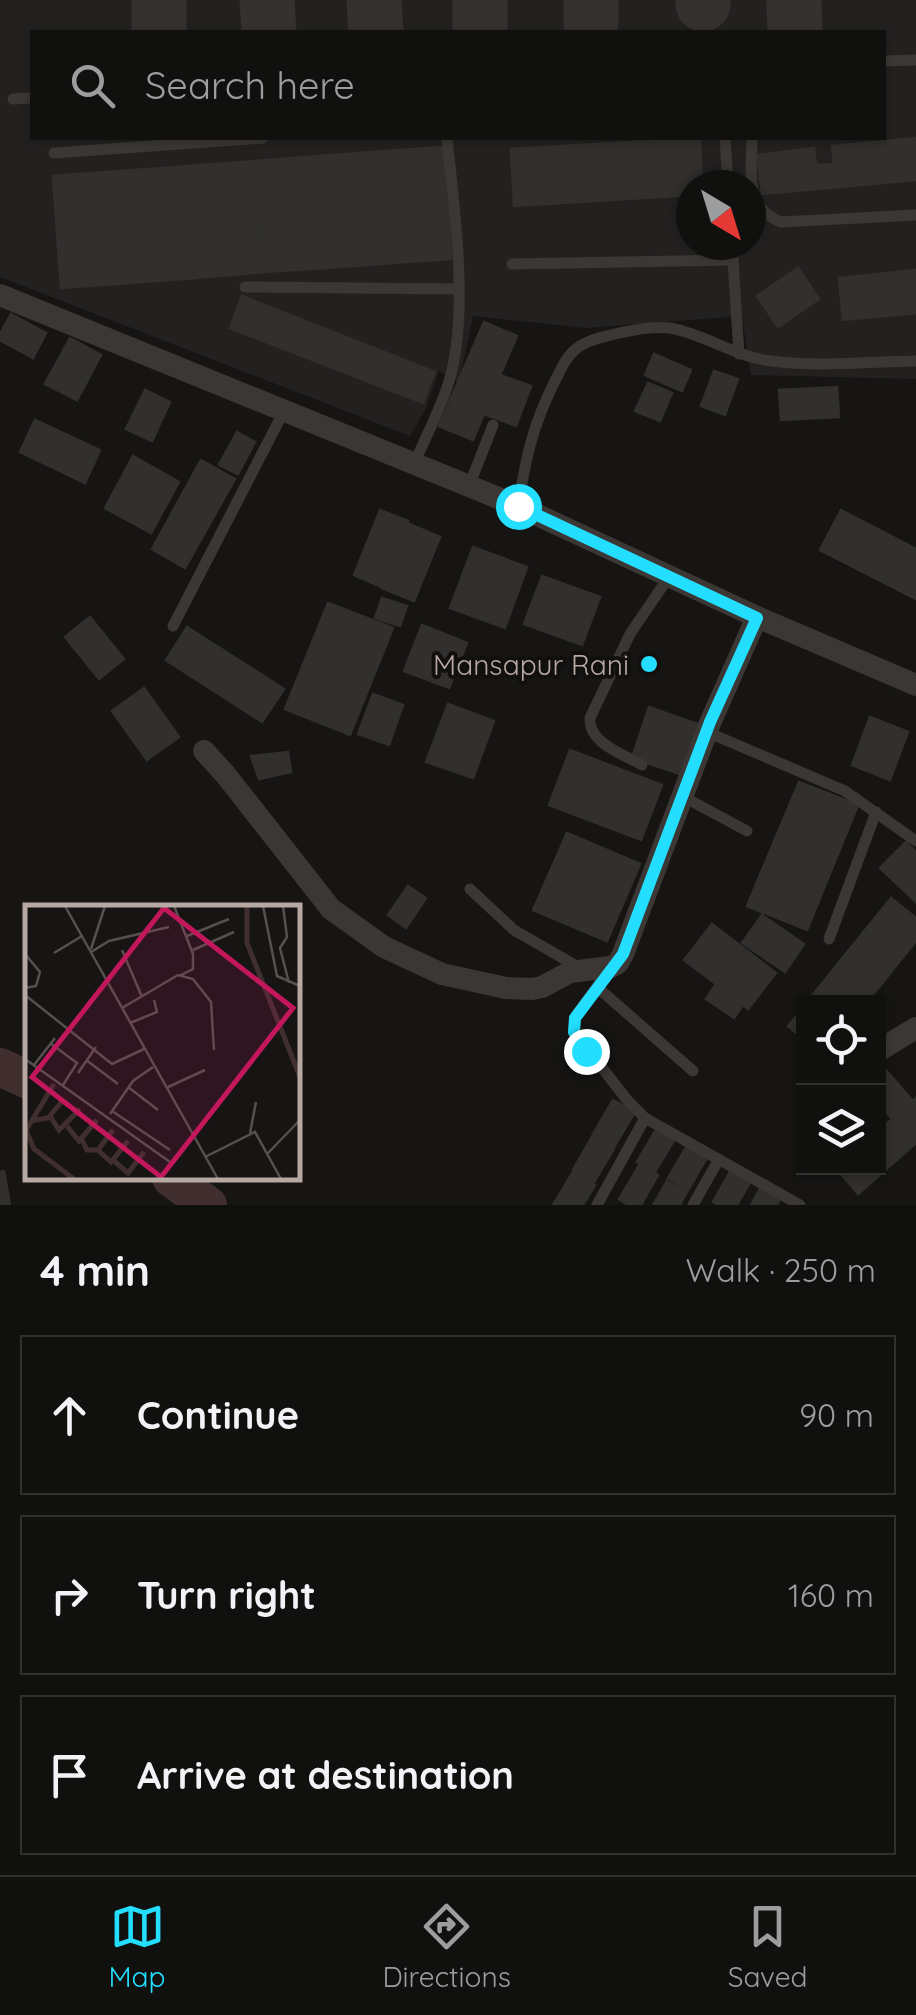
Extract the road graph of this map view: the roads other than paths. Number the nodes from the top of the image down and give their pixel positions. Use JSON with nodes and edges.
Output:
{"nodes":[{"id":1,"x":916,"y":60,"type":"edge"},
{"id":2,"x":886,"y":62,"type":"edge"},
{"id":3,"x":30,"y":98,"type":"edge"},
{"id":4,"x":12,"y":99,"type":"dead end"},
{"id":5,"x":233,"y":140,"type":"edge"},
{"id":6,"x":446,"y":140,"type":"edge"},
{"id":7,"x":725,"y":140,"type":"edge"},
{"id":8,"x":752,"y":140,"type":"edge"},
{"id":9,"x":54,"y":152,"type":"dead end"},
{"id":10,"x":727,"y":170,"type":"edge"},
{"id":11,"x":916,"y":215,"type":"edge"},
{"id":12,"x":733,"y":260,"type":"joint"},
{"id":13,"x":512,"y":264,"type":"dead end"},
{"id":14,"x":245,"y":287,"type":"dead end"},
{"id":15,"x":458,"y":288,"type":"junction"},
{"id":16,"x":0,"y":295,"type":"edge"},
{"id":17,"x":739,"y":354,"type":"junction"},
{"id":18,"x":916,"y":361,"type":"edge"},
{"id":19,"x":284,"y":411,"type":"junction"},
{"id":20,"x":493,"y":425,"type":"dead end"},
{"id":21,"x":414,"y":464,"type":"junction"},
{"id":22,"x":469,"y":486,"type":"junction"},
{"id":23,"x":518,"y":506,"type":"junction"},
{"id":24,"x":668,"y":578,"type":"junction"},
{"id":25,"x":757,"y":618,"type":"junction"},
{"id":26,"x":173,"y":626,"type":"dead end"},
{"id":27,"x":916,"y":684,"type":"edge"},
{"id":28,"x":707,"y":732,"type":"junction"},
{"id":29,"x":204,"y":751,"type":"dead end"},
{"id":30,"x":642,"y":765,"type":"dead end"},
{"id":31,"x":682,"y":796,"type":"junction"},
{"id":32,"x":876,"y":812,"type":"junction"},
{"id":33,"x":748,"y":831,"type":"dead end"},
{"id":34,"x":916,"y":842,"type":"edge"},
{"id":35,"x":470,"y":889,"type":"dead end"},
{"id":36,"x":829,"y":939,"type":"dead end"},
{"id":37,"x":589,"y":978,"type":"junction"},
{"id":38,"x":916,"y":1028,"type":"edge"},
{"id":39,"x":886,"y":1046,"type":"edge"},
{"id":40,"x":693,"y":1071,"type":"dead end"},
{"id":41,"x":645,"y":1118,"type":"junction"},
{"id":42,"x":719,"y":1159,"type":"junction"},
{"id":43,"x":597,"y":1205,"type":"edge"},
{"id":44,"x":692,"y":1205,"type":"edge"},
{"id":45,"x":800,"y":1205,"type":"edge"}],
"edges":[{"from":1,"to":2,"type":"lane"},
{"from":3,"to":4,"type":"lane"},
{"from":5,"to":9,"type":"lane"},
{"from":6,"to":15,"type":"lane"},
{"from":7,"to":10,"type":"lane"},
{"from":8,"to":11,"type":"lane"},
{"from":12,"to":13,"type":"lane"},
{"from":12,"to":17,"type":"lane"},
{"from":14,"to":15,"type":"lane"},
{"from":15,"to":21,"type":"lane"},
{"from":16,"to":19,"type":"street"},
{"from":17,"to":18,"type":"lane"},
{"from":17,"to":23,"type":"lane"},
{"from":19,"to":21,"type":"street"},
{"from":19,"to":26,"type":"lane"},
{"from":20,"to":22,"type":"lane"},
{"from":21,"to":22,"type":"street"},
{"from":22,"to":23,"type":"street"},
{"from":23,"to":24,"type":"street"},
{"from":24,"to":25,"type":"street"},
{"from":24,"to":30,"type":"lane"},
{"from":25,"to":27,"type":"street"},
{"from":25,"to":28,"type":"street"},
{"from":28,"to":31,"type":"street"},
{"from":28,"to":32,"type":"lane"},
{"from":29,"to":37,"type":"street"},
{"from":31,"to":33,"type":"lane"},
{"from":31,"to":37,"type":"street"},
{"from":32,"to":34,"type":"lane"},
{"from":32,"to":36,"type":"lane"},
{"from":35,"to":37,"type":"lane"},
{"from":37,"to":40,"type":"lane"},
{"from":37,"to":41,"type":"lane"},
{"from":38,"to":39,"type":"street"},
{"from":41,"to":42,"type":"lane"},
{"from":41,"to":43,"type":"lane"},
{"from":42,"to":44,"type":"lane"},
{"from":42,"to":45,"type":"lane"}]}
